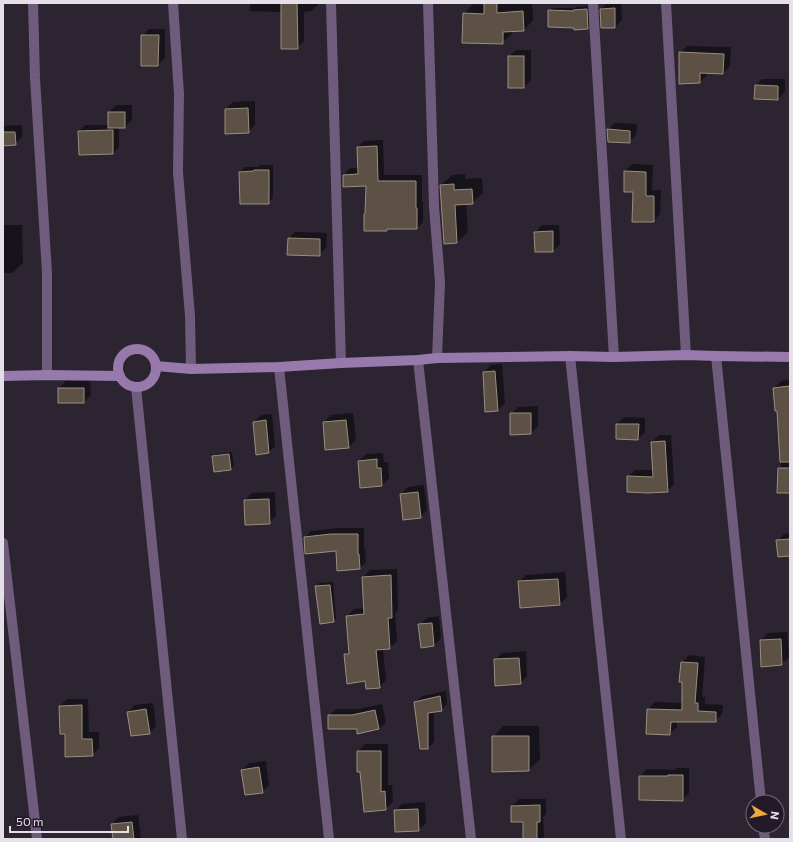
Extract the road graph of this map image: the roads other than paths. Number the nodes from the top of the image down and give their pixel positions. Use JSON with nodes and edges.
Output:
{"nodes":[{"id":1,"x":33,"y":3,"type":"edge"},
{"id":2,"x":173,"y":3,"type":"edge"},
{"id":3,"x":330,"y":3,"type":"edge"},
{"id":4,"x":428,"y":3,"type":"edge"},
{"id":5,"x":593,"y":3,"type":"edge"},
{"id":6,"x":666,"y":3,"type":"edge"},
{"id":7,"x":686,"y":355,"type":"junction"},
{"id":8,"x":570,"y":356,"type":"junction"},
{"id":9,"x":716,"y":356,"type":"junction"},
{"id":10,"x":614,"y":357,"type":"junction"},
{"id":11,"x":790,"y":357,"type":"edge"},
{"id":12,"x":437,"y":358,"type":"junction"},
{"id":13,"x":418,"y":360,"type":"junction"},
{"id":14,"x":341,"y":363,"type":"junction"},
{"id":15,"x":156,"y":366,"type":"junction"},
{"id":16,"x":279,"y":367,"type":"junction"},
{"id":17,"x":191,"y":369,"type":"junction"},
{"id":18,"x":48,"y":375,"type":"junction"},
{"id":19,"x":3,"y":376,"type":"edge"},
{"id":20,"x":120,"y":376,"type":"junction"},
{"id":21,"x":136,"y":387,"type":"junction"},
{"id":22,"x":3,"y":543,"type":"edge"},
{"id":23,"x":760,"y":794,"type":"edge"},
{"id":24,"x":37,"y":839,"type":"edge"},
{"id":25,"x":182,"y":839,"type":"edge"},
{"id":26,"x":329,"y":839,"type":"edge"},
{"id":27,"x":471,"y":839,"type":"edge"},
{"id":28,"x":621,"y":839,"type":"edge"}],
"edges":[{"from":1,"to":18,"type":"street"},
{"from":2,"to":17,"type":"street"},
{"from":3,"to":14,"type":"street"},
{"from":4,"to":12,"type":"street"},
{"from":5,"to":10,"type":"street"},
{"from":6,"to":7,"type":"street"},
{"from":7,"to":9,"type":"main road"},
{"from":7,"to":10,"type":"main road"},
{"from":8,"to":10,"type":"main road"},
{"from":8,"to":12,"type":"main road"},
{"from":8,"to":28,"type":"street"},
{"from":9,"to":11,"type":"main road"},
{"from":9,"to":23,"type":"street"},
{"from":12,"to":13,"type":"main road"},
{"from":13,"to":14,"type":"main road"},
{"from":13,"to":27,"type":"street"},
{"from":14,"to":16,"type":"main road"},
{"from":15,"to":17,"type":"main road"},
{"from":15,"to":20,"type":"main road"},
{"from":15,"to":21,"type":"main road"},
{"from":16,"to":17,"type":"main road"},
{"from":16,"to":26,"type":"street"},
{"from":18,"to":19,"type":"main road"},
{"from":18,"to":20,"type":"main road"},
{"from":20,"to":21,"type":"main road"},
{"from":21,"to":25,"type":"street"},
{"from":22,"to":24,"type":"street"}]}
